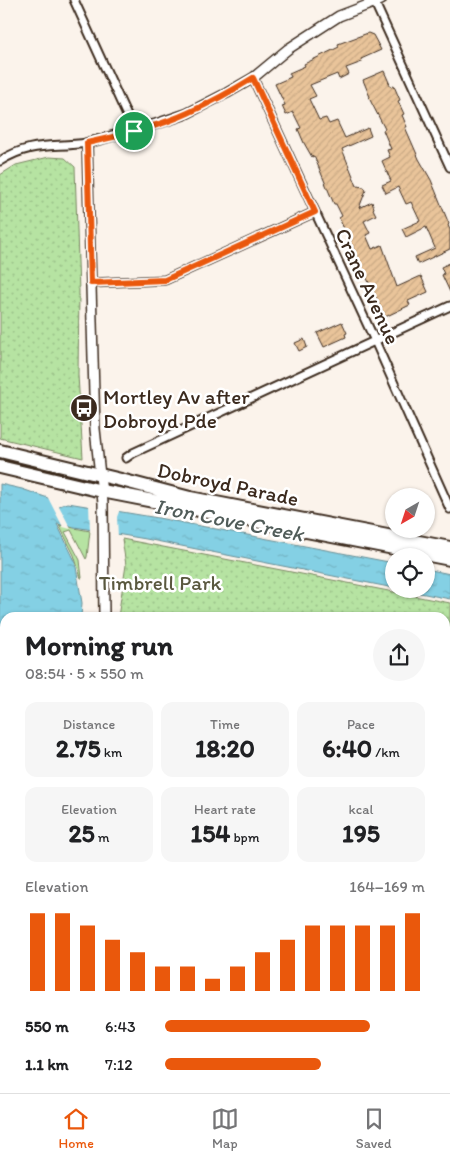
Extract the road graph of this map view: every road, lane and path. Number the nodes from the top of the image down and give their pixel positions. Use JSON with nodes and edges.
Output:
{"nodes":[{"id":1,"x":74,"y":0,"type":"edge"},
{"id":2,"x":378,"y":1,"type":"edge"},
{"id":3,"x":253,"y":78,"type":"junction"},
{"id":4,"x":134,"y":131,"type":"junction"},
{"id":5,"x":87,"y":143,"type":"junction"},
{"id":6,"x":0,"y":161,"type":"edge"},
{"id":7,"x":450,"y":167,"type":"edge"},
{"id":8,"x":315,"y":212,"type":"junction"},
{"id":9,"x":91,"y":283,"type":"junction"},
{"id":10,"x":450,"y":306,"type":"edge"},
{"id":11,"x":375,"y":341,"type":"junction"},
{"id":12,"x":0,"y":451,"type":"edge"},
{"id":13,"x":126,"y":458,"type":"dead end"},
{"id":14,"x":0,"y":467,"type":"edge"},
{"id":15,"x":101,"y":475,"type":"junction"},
{"id":16,"x":102,"y":497,"type":"junction"},
{"id":17,"x":450,"y":509,"type":"edge"},
{"id":18,"x":450,"y":548,"type":"edge"},
{"id":19,"x":450,"y":558,"type":"edge"},
{"id":20,"x":104,"y":612,"type":"edge"}],
"edges":[{"from":1,"to":4,"type":"street"},
{"from":2,"to":3,"type":"street"},
{"from":2,"to":7,"type":"street"},
{"from":3,"to":4,"type":"street"},
{"from":3,"to":8,"type":"street","name":"Crane Avenue"},
{"from":4,"to":5,"type":"street"},
{"from":5,"to":6,"type":"street"},
{"from":5,"to":9,"type":"street"},
{"from":8,"to":9,"type":"street"},
{"from":8,"to":11,"type":"street","name":"Crane Avenue"},
{"from":9,"to":15,"type":"street"},
{"from":10,"to":11,"type":"street"},
{"from":11,"to":13,"type":"street"},
{"from":11,"to":17,"type":"street","name":"Crane Avenue"},
{"from":12,"to":15,"type":"highway","name":"Dobroyd Parade"},
{"from":14,"to":16,"type":"highway","name":"Dobroyd Parade"},
{"from":15,"to":16,"type":"street"},
{"from":15,"to":18,"type":"highway","name":"Dobroyd Parade"},
{"from":16,"to":19,"type":"highway","name":"Dobroyd Parade"},
{"from":16,"to":20,"type":"street"}]}
